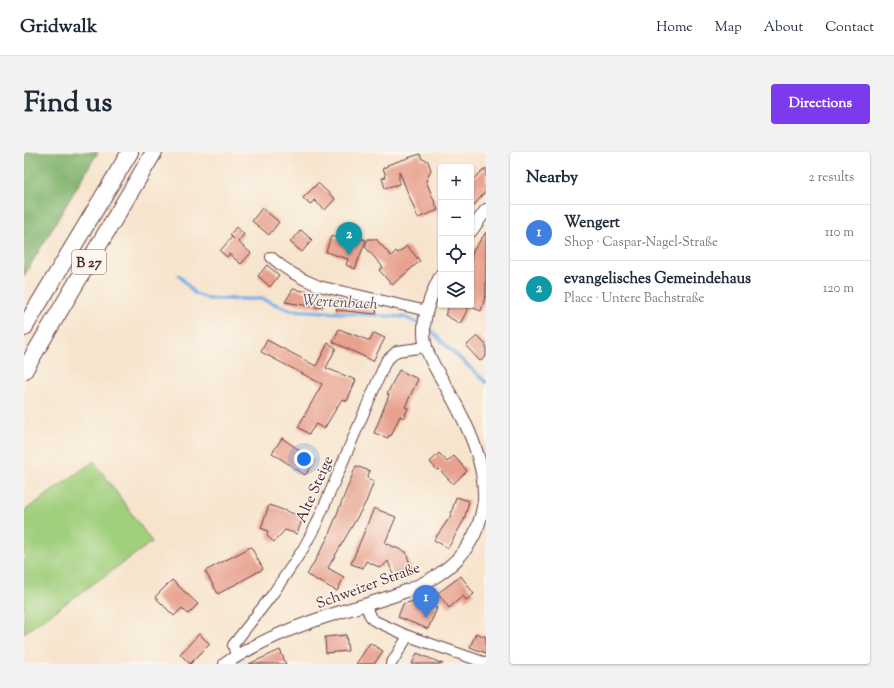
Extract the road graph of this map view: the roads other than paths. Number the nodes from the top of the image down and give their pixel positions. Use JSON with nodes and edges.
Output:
{"nodes":[{"id":1,"x":130,"y":152,"type":"edge"},
{"id":2,"x":154,"y":152,"type":"edge"},
{"id":3,"x":486,"y":210,"type":"edge"},
{"id":4,"x":474,"y":227,"type":"edge"},
{"id":5,"x":271,"y":257,"type":"dead end"},
{"id":6,"x":438,"y":281,"type":"edge"},
{"id":7,"x":427,"y":311,"type":"junction"},
{"id":8,"x":24,"y":328,"type":"edge"},
{"id":9,"x":426,"y":347,"type":"junction"},
{"id":10,"x":24,"y":371,"type":"edge"},
{"id":11,"x":366,"y":605,"type":"junction"},
{"id":12,"x":408,"y":636,"type":"junction"},
{"id":13,"x":236,"y":656,"type":"junction"},
{"id":14,"x":486,"y":663,"type":"edge"},
{"id":15,"x":225,"y":664,"type":"edge"},
{"id":16,"x":390,"y":664,"type":"edge"}],
"edges":[{"from":1,"to":8,"type":"highway","number":"B 27"},
{"from":2,"to":10,"type":"highway","number":"B 27"},
{"from":3,"to":4,"type":"street"},
{"from":5,"to":7,"type":"street"},
{"from":6,"to":7,"type":"street","name":"Schweizer Straße"},
{"from":7,"to":9,"type":"street","name":"Schweizer Straße"},
{"from":9,"to":11,"type":"street","name":"Schweizer Straße"},
{"from":9,"to":13,"type":"street","name":"Alte Steige"},
{"from":11,"to":12,"type":"street"},
{"from":11,"to":13,"type":"street","name":"Schweizer Straße"},
{"from":12,"to":14,"type":"street"},
{"from":12,"to":16,"type":"street"},
{"from":13,"to":15,"type":"street","name":"Schweizer Straße"}]}
